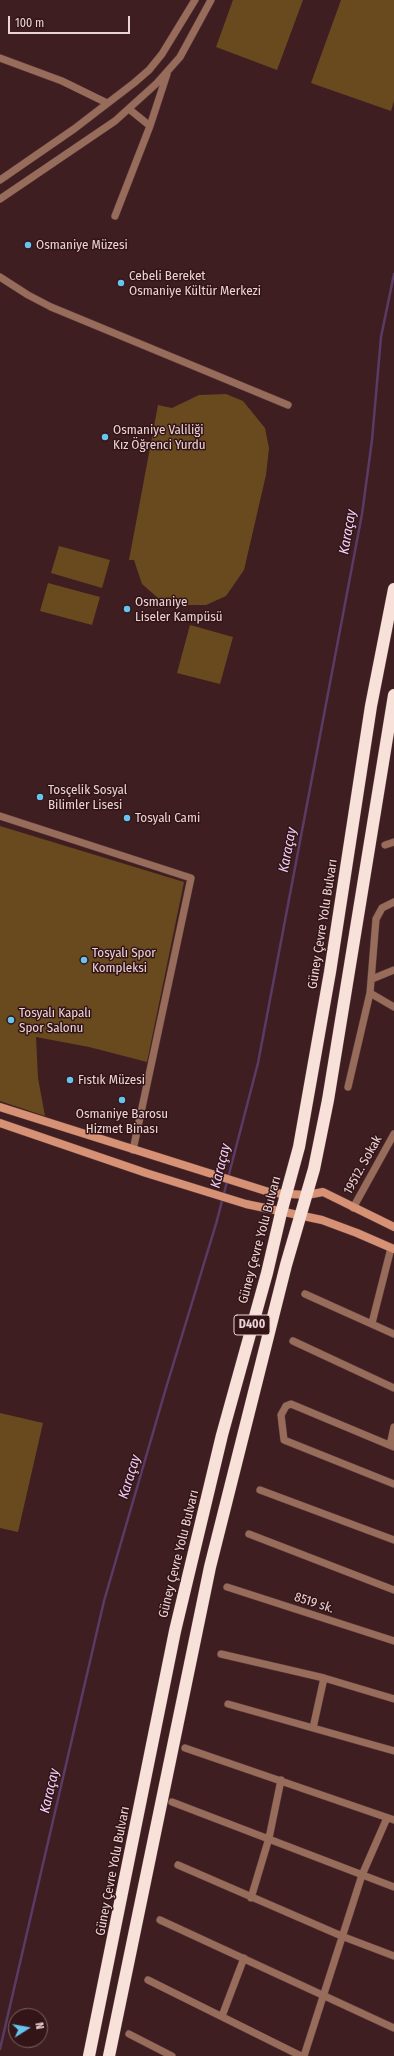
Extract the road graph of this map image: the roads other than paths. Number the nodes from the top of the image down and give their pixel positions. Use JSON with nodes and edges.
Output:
{"nodes":[{"id":1,"x":195,"y":0,"type":"edge"},
{"id":2,"x":211,"y":0,"type":"edge"},
{"id":3,"x":0,"y":58,"type":"edge"},
{"id":4,"x":167,"y":72,"type":"junction"},
{"id":5,"x":107,"y":103,"type":"junction"},
{"id":6,"x":129,"y":109,"type":"junction"},
{"id":7,"x":150,"y":126,"type":"junction"},
{"id":8,"x":0,"y":180,"type":"edge"},
{"id":9,"x":0,"y":199,"type":"edge"},
{"id":10,"x":115,"y":216,"type":"dead end"},
{"id":11,"x":0,"y":276,"type":"edge"},
{"id":12,"x":288,"y":405,"type":"dead end"},
{"id":13,"x":394,"y":589,"type":"edge"},
{"id":14,"x":394,"y":694,"type":"edge"},
{"id":15,"x":0,"y":816,"type":"edge"},
{"id":16,"x":394,"y":842,"type":"edge"},
{"id":17,"x":385,"y":845,"type":"dead end"},
{"id":18,"x":394,"y":902,"type":"edge"},
{"id":19,"x":394,"y":970,"type":"edge"},
{"id":20,"x":372,"y":979,"type":"junction"},
{"id":21,"x":370,"y":993,"type":"junction"},
{"id":22,"x":394,"y":1007,"type":"edge"},
{"id":23,"x":348,"y":1087,"type":"dead end"},
{"id":24,"x":0,"y":1106,"type":"edge"},
{"id":25,"x":0,"y":1123,"type":"edge"},
{"id":26,"x":394,"y":1134,"type":"edge"},
{"id":27,"x":133,"y":1150,"type":"junction"},
{"id":28,"x":287,"y":1194,"type":"junction"},
{"id":29,"x":307,"y":1195,"type":"junction"},
{"id":30,"x":353,"y":1208,"type":"junction"},
{"id":31,"x":280,"y":1213,"type":"junction"},
{"id":32,"x":301,"y":1215,"type":"junction"},
{"id":33,"x":394,"y":1227,"type":"edge"},
{"id":34,"x":393,"y":1249,"type":"edge"},
{"id":35,"x":305,"y":1294,"type":"dead end"},
{"id":36,"x":372,"y":1323,"type":"junction"},
{"id":37,"x":394,"y":1334,"type":"edge"},
{"id":38,"x":294,"y":1341,"type":"dead end"},
{"id":39,"x":394,"y":1388,"type":"edge"},
{"id":40,"x":394,"y":1427,"type":"edge"},
{"id":41,"x":392,"y":1446,"type":"edge"},
{"id":42,"x":394,"y":1484,"type":"edge"},
{"id":43,"x":260,"y":1490,"type":"dead end"},
{"id":44,"x":250,"y":1534,"type":"dead end"},
{"id":45,"x":394,"y":1540,"type":"edge"},
{"id":46,"x":227,"y":1587,"type":"dead end"},
{"id":47,"x":394,"y":1590,"type":"edge"},
{"id":48,"x":394,"y":1641,"type":"edge"},
{"id":49,"x":221,"y":1654,"type":"dead end"},
{"id":50,"x":324,"y":1678,"type":"junction"},
{"id":51,"x":394,"y":1699,"type":"edge"},
{"id":52,"x":228,"y":1704,"type":"dead end"},
{"id":53,"x":313,"y":1728,"type":"junction"},
{"id":54,"x":185,"y":1748,"type":"dead end"},
{"id":55,"x":394,"y":1751,"type":"edge"},
{"id":56,"x":282,"y":1780,"type":"junction"},
{"id":57,"x":172,"y":1802,"type":"dead end"},
{"id":58,"x":390,"y":1819,"type":"edge"},
{"id":59,"x":269,"y":1838,"type":"junction"},
{"id":60,"x":178,"y":1865,"type":"dead end"},
{"id":61,"x":362,"y":1875,"type":"junction"},
{"id":62,"x":394,"y":1887,"type":"edge"},
{"id":63,"x":251,"y":1898,"type":"junction"},
{"id":64,"x":160,"y":1920,"type":"dead end"},
{"id":65,"x":344,"y":1937,"type":"junction"},
{"id":66,"x":394,"y":1956,"type":"edge"},
{"id":67,"x":244,"y":1958,"type":"junction"},
{"id":68,"x":148,"y":1980,"type":"dead end"},
{"id":69,"x":324,"y":1997,"type":"junction"},
{"id":70,"x":222,"y":2016,"type":"junction"},
{"id":71,"x":394,"y":2028,"type":"edge"},
{"id":72,"x":129,"y":2034,"type":"dead end"},
{"id":73,"x":89,"y":2056,"type":"edge"},
{"id":74,"x":109,"y":2056,"type":"edge"},
{"id":75,"x":172,"y":2056,"type":"edge"},
{"id":76,"x":303,"y":2056,"type":"edge"}],
"edges":[{"from":1,"to":5,"type":"street"},
{"from":2,"to":4,"type":"street"},
{"from":3,"to":5,"type":"street"},
{"from":4,"to":6,"type":"street"},
{"from":4,"to":7,"type":"street"},
{"from":5,"to":8,"type":"street"},
{"from":6,"to":7,"type":"street"},
{"from":6,"to":9,"type":"street"},
{"from":7,"to":10,"type":"street"},
{"from":11,"to":12,"type":"street"},
{"from":13,"to":28,"type":"highway","name":"Güney Çevre Yolu Bulvarı","number":"D400"},
{"from":14,"to":29,"type":"highway","number":"D400"},
{"from":15,"to":27,"type":"street"},
{"from":16,"to":17,"type":"street"},
{"from":18,"to":20,"type":"street"},
{"from":19,"to":20,"type":"street"},
{"from":20,"to":21,"type":"street"},
{"from":21,"to":22,"type":"street"},
{"from":21,"to":23,"type":"street"},
{"from":24,"to":27,"type":"street"},
{"from":25,"to":31,"type":"street"},
{"from":26,"to":30,"type":"street","name":"19512. Sokak"},
{"from":27,"to":28,"type":"street"},
{"from":28,"to":29,"type":"street"},
{"from":28,"to":31,"type":"highway","name":"Güney Çevre Yolu Bulvarı","number":"D400"},
{"from":29,"to":30,"type":"street"},
{"from":29,"to":32,"type":"highway","number":"D400"},
{"from":30,"to":33,"type":"street"},
{"from":31,"to":32,"type":"street"},
{"from":31,"to":73,"type":"highway","name":"Güney Çevre Yolu Bulvarı","number":"D400"},
{"from":32,"to":34,"type":"street"},
{"from":32,"to":74,"type":"highway","number":"D400"},
{"from":34,"to":36,"type":"street"},
{"from":35,"to":36,"type":"street"},
{"from":36,"to":37,"type":"street"},
{"from":38,"to":39,"type":"street"},
{"from":40,"to":41,"type":"street"},
{"from":41,"to":42,"type":"street"},
{"from":43,"to":45,"type":"street"},
{"from":44,"to":47,"type":"street"},
{"from":46,"to":48,"type":"street","name":"8519 sk."},
{"from":49,"to":50,"type":"street"},
{"from":50,"to":51,"type":"street"},
{"from":50,"to":53,"type":"street"},
{"from":52,"to":53,"type":"street"},
{"from":53,"to":55,"type":"street"},
{"from":54,"to":56,"type":"street"},
{"from":56,"to":58,"type":"street"},
{"from":56,"to":59,"type":"street"},
{"from":57,"to":59,"type":"street"},
{"from":58,"to":61,"type":"street"},
{"from":59,"to":61,"type":"street"},
{"from":59,"to":63,"type":"street"},
{"from":60,"to":63,"type":"street"},
{"from":61,"to":62,"type":"street"},
{"from":61,"to":65,"type":"street"},
{"from":63,"to":65,"type":"street"},
{"from":64,"to":67,"type":"street"},
{"from":65,"to":66,"type":"street"},
{"from":65,"to":69,"type":"street"},
{"from":67,"to":69,"type":"street"},
{"from":67,"to":70,"type":"street"},
{"from":68,"to":70,"type":"street"},
{"from":69,"to":71,"type":"street"},
{"from":69,"to":76,"type":"street"},
{"from":70,"to":76,"type":"street"},
{"from":72,"to":75,"type":"street"}]}
